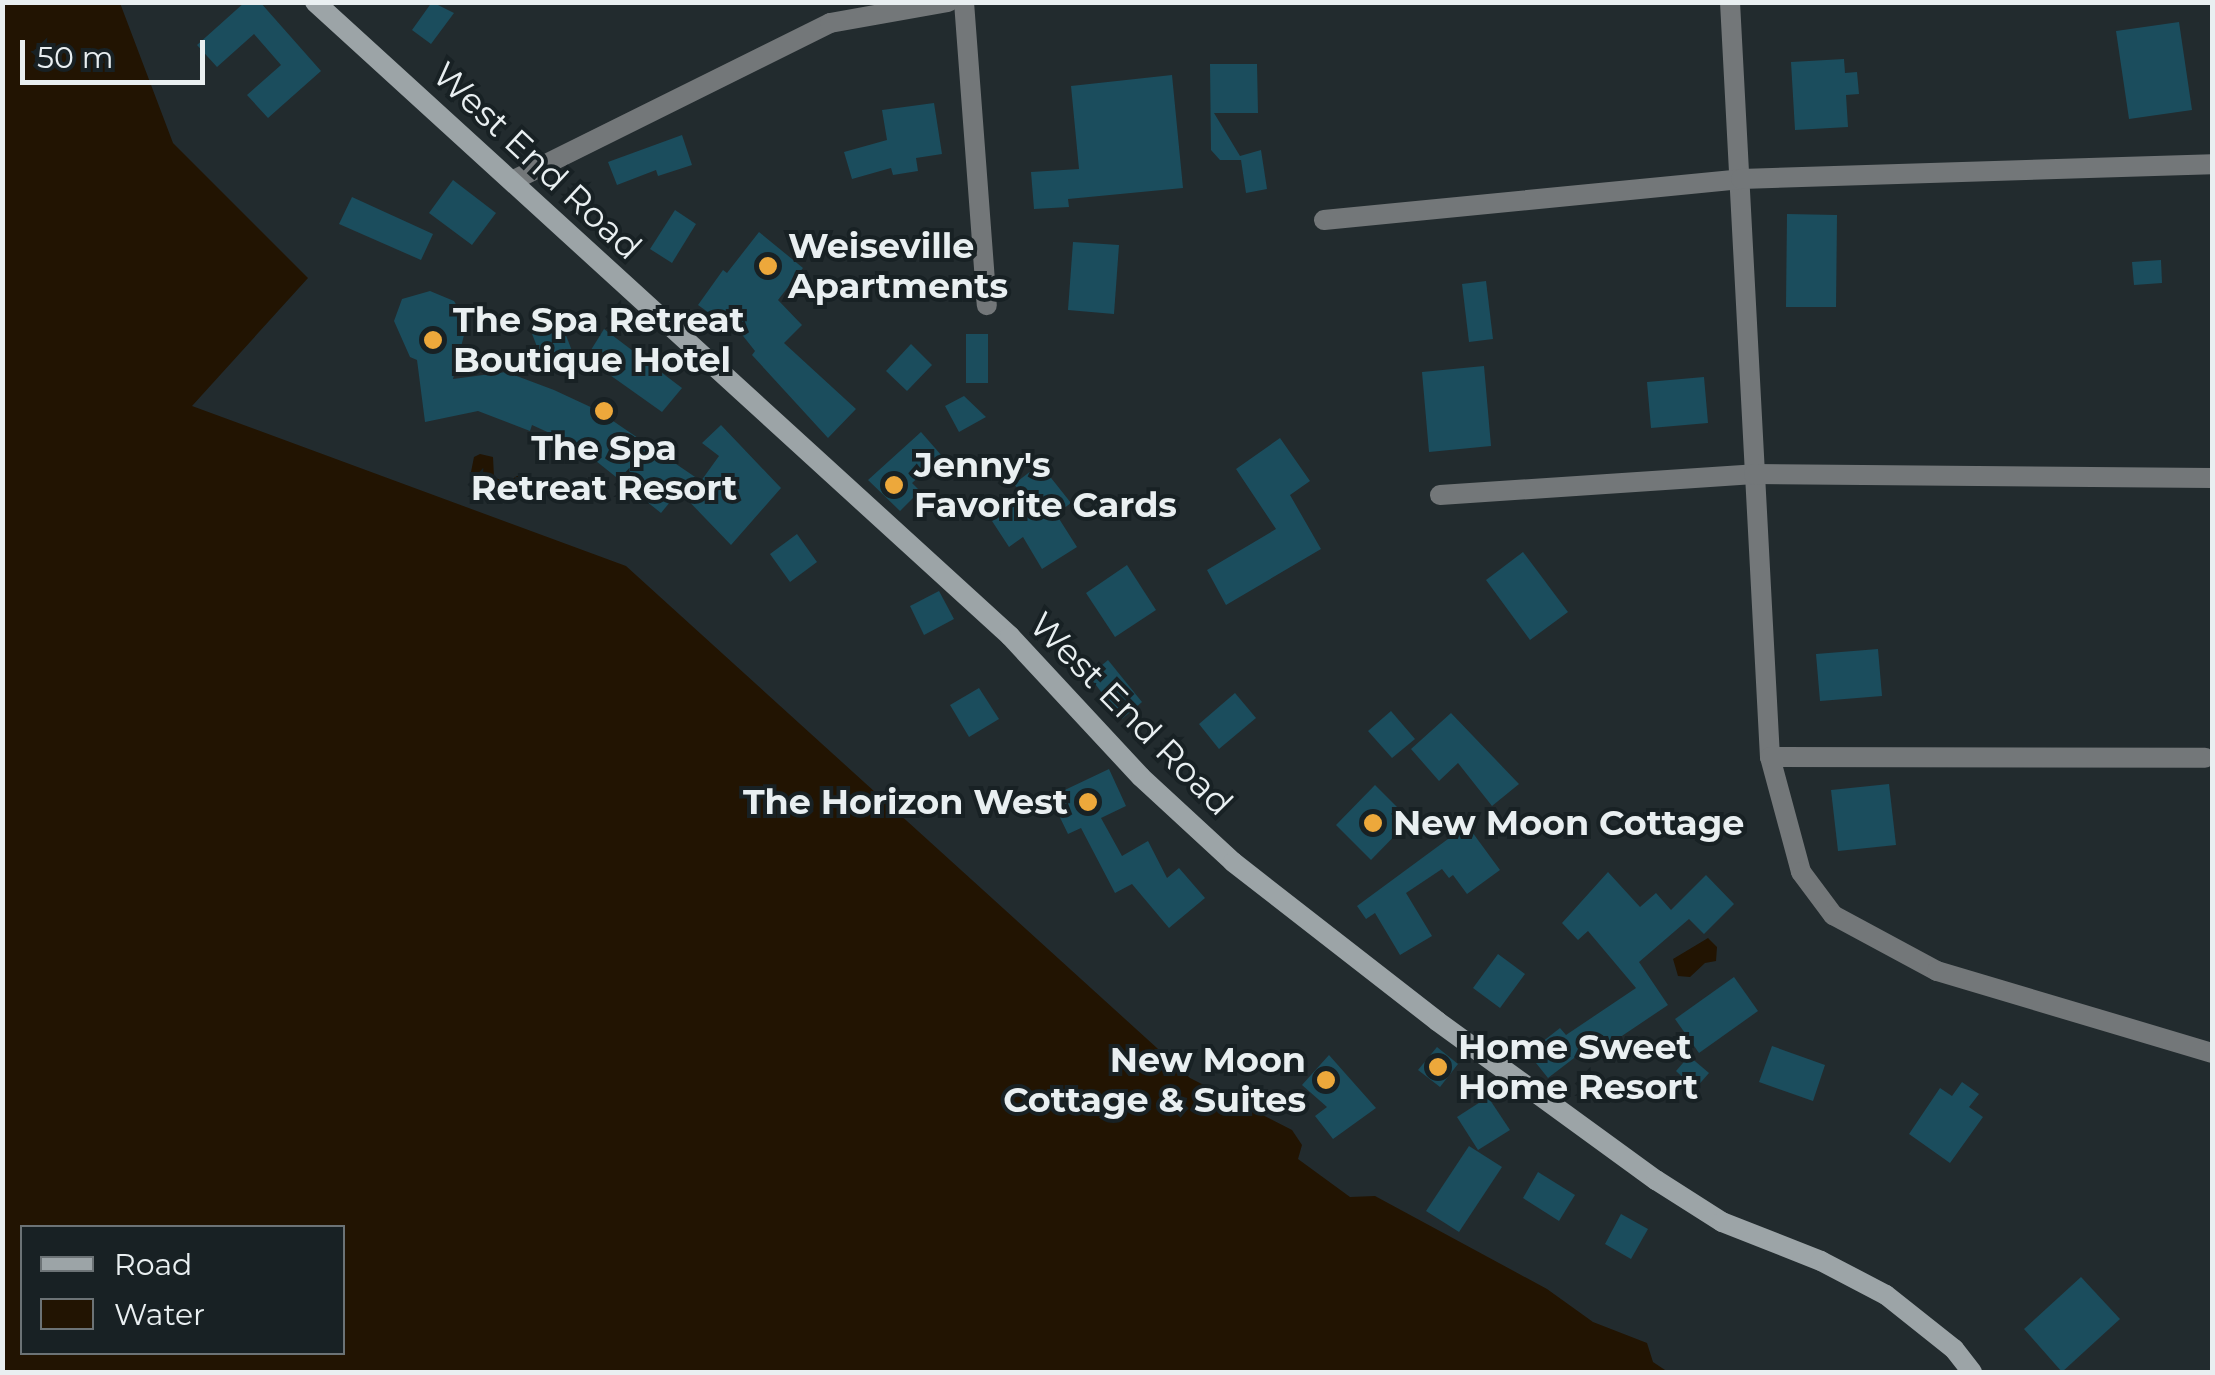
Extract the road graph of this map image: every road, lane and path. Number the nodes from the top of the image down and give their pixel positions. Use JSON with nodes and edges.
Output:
{"nodes":[{"id":1,"x":316,"y":2,"type":"edge"},
{"id":2,"x":948,"y":2,"type":"edge"},
{"id":3,"x":964,"y":2,"type":"edge"},
{"id":4,"x":1730,"y":2,"type":"edge"},
{"id":5,"x":2212,"y":164,"type":"edge"},
{"id":6,"x":1741,"y":180,"type":"junction"},
{"id":7,"x":512,"y":181,"type":"junction"},
{"id":8,"x":1324,"y":220,"type":"dead end"},
{"id":9,"x":987,"y":305,"type":"dead end"},
{"id":10,"x":1754,"y":474,"type":"junction"},
{"id":11,"x":2212,"y":478,"type":"edge"},
{"id":12,"x":1440,"y":495,"type":"dead end"},
{"id":13,"x":1770,"y":756,"type":"junction"},
{"id":14,"x":2205,"y":758,"type":"dead end"},
{"id":15,"x":2212,"y":1052,"type":"edge"},
{"id":16,"x":1972,"y":1372,"type":"edge"}],
"edges":[{"from":1,"to":7,"type":"main road","name":"West End Road"},
{"from":2,"to":7,"type":"street"},
{"from":3,"to":9,"type":"street"},
{"from":4,"to":6,"type":"street"},
{"from":5,"to":6,"type":"street"},
{"from":6,"to":8,"type":"street"},
{"from":6,"to":10,"type":"street"},
{"from":7,"to":16,"type":"main road","name":"West End Road"},
{"from":10,"to":11,"type":"street"},
{"from":10,"to":12,"type":"street"},
{"from":10,"to":13,"type":"street"},
{"from":13,"to":14,"type":"street"},
{"from":13,"to":15,"type":"street"}]}
